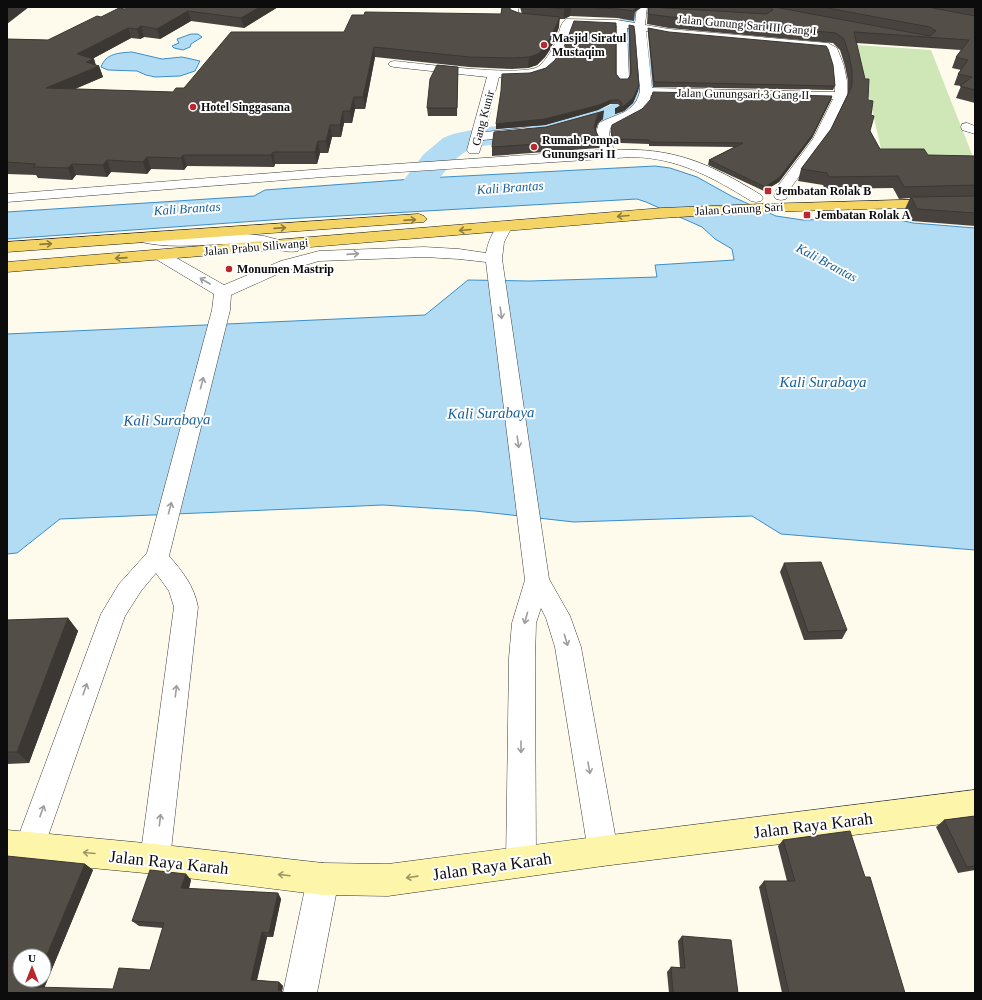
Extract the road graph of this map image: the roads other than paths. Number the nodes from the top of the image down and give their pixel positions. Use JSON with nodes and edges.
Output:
{"nodes":[{"id":1,"x":514,"y":7,"type":"edge"},
{"id":2,"x":644,"y":11,"type":"edge"},
{"id":3,"x":562,"y":23,"type":"junction"},
{"id":4,"x":628,"y":23,"type":"junction"},
{"id":5,"x":394,"y":64,"type":"edge"},
{"id":6,"x":494,"y":73,"type":"junction"},
{"id":7,"x":643,"y":78,"type":"junction"},
{"id":8,"x":646,"y":91,"type":"junction"},
{"id":9,"x":841,"y":96,"type":"junction"},
{"id":10,"x":535,"y":131,"type":"edge"},
{"id":11,"x":476,"y":139,"type":"junction"},
{"id":12,"x":609,"y":154,"type":"junction"},
{"id":13,"x":473,"y":163,"type":"junction"},
{"id":14,"x":975,"y":192,"type":"edge"},
{"id":15,"x":781,"y":196,"type":"junction"},
{"id":16,"x":7,"y":198,"type":"edge"},
{"id":17,"x":753,"y":201,"type":"junction"},
{"id":18,"x":975,"y":202,"type":"edge"},
{"id":19,"x":487,"y":215,"type":"joint"},
{"id":20,"x":504,"y":227,"type":"junction"},
{"id":21,"x":143,"y":238,"type":"junction"},
{"id":22,"x":280,"y":245,"type":"junction"},
{"id":23,"x":7,"y":247,"type":"edge"},
{"id":24,"x":160,"y":255,"type":"junction"},
{"id":25,"x":325,"y":256,"type":"junction"},
{"id":26,"x":7,"y":267,"type":"edge"},
{"id":27,"x":495,"y":267,"type":"junction"},
{"id":28,"x":222,"y":301,"type":"junction"},
{"id":29,"x":158,"y":552,"type":"junction"},
{"id":30,"x":535,"y":571,"type":"junction"},
{"id":31,"x":975,"y":805,"type":"edge"},
{"id":32,"x":18,"y":847,"type":"edge"},
{"id":33,"x":603,"y":851,"type":"junction"},
{"id":34,"x":155,"y":859,"type":"junction"},
{"id":35,"x":521,"y":862,"type":"junction"},
{"id":36,"x":323,"y":879,"type":"junction"},
{"id":37,"x":300,"y":993,"type":"edge"}],
"edges":[{"from":1,"to":3,"type":"street","name":"Jalan Gunung Sari III Gang I"},
{"from":2,"to":4,"type":"street"},
{"from":3,"to":4,"type":"street","name":"Jalan Gunung Sari III Gang I"},
{"from":3,"to":6,"type":"street"},
{"from":4,"to":7,"type":"street"},
{"from":4,"to":7,"type":"street"},
{"from":4,"to":9,"type":"street","name":"Jalan Gunung Sari III Gang I"},
{"from":5,"to":6,"type":"street"},
{"from":6,"to":11,"type":"street","name":"Gang Kunir"},
{"from":7,"to":8,"type":"street"},
{"from":8,"to":9,"type":"street","name":"Jalan Gunungsari 3 Gang II"},
{"from":8,"to":12,"type":"street"},
{"from":9,"to":15,"type":"street"},
{"from":10,"to":11,"type":"street"},
{"from":11,"to":13,"type":"street","name":"Gang Kunir"},
{"from":12,"to":13,"type":"street","name":"Jalan Gunung Sari"},
{"from":12,"to":17,"type":"street","name":"Jalan Gunung Sari"},
{"from":13,"to":16,"type":"street","name":"Jalan Gunung Sari"},
{"from":14,"to":15,"type":"main road","name":"Jalan Gunung Sari"},
{"from":15,"to":17,"type":"main road","name":"Jalan Gunung Sari"},
{"from":17,"to":18,"type":"main road","name":"Jalan Gunung Sari"},
{"from":17,"to":19,"type":"main road","name":"Jalan Gunung Sari"},
{"from":17,"to":20,"type":"main road","name":"Jalan Gunung Sari","one_way":true},
{"from":21,"to":19,"type":"main road","name":"Jalan Prabu Siliwangi","one_way":true},
{"from":20,"to":22,"type":"main road","name":"Jalan Prabu Siliwangi","one_way":true},
{"from":20,"to":27,"type":"street"},
{"from":21,"to":22,"type":"street"},
{"from":23,"to":21,"type":"main road","name":"Jalan Prabu Siliwangi","one_way":true},
{"from":22,"to":24,"type":"main road","name":"Jalan Prabu Siliwangi"},
{"from":22,"to":25,"type":"street"},
{"from":24,"to":26,"type":"main road","name":"Jalan Prabu Siliwangi","one_way":true},
{"from":28,"to":24,"type":"street","one_way":true},
{"from":25,"to":27,"type":"street","one_way":true},
{"from":25,"to":28,"type":"street"},
{"from":27,"to":30,"type":"street","one_way":true},
{"from":29,"to":28,"type":"street","one_way":true},
{"from":32,"to":29,"type":"street","one_way":true},
{"from":34,"to":29,"type":"street","one_way":true},
{"from":30,"to":33,"type":"street","one_way":true},
{"from":30,"to":35,"type":"street","one_way":true},
{"from":31,"to":33,"type":"main road","name":"Jalan Raya Karah"},
{"from":34,"to":32,"type":"main road","name":"Jalan Raya Karah","one_way":true},
{"from":33,"to":35,"type":"main road","name":"Jalan Raya Karah"},
{"from":36,"to":34,"type":"main road","name":"Jalan Raya Karah","one_way":true},
{"from":35,"to":36,"type":"main road","name":"Jalan Raya Karah","one_way":true},
{"from":36,"to":37,"type":"street"}]}
